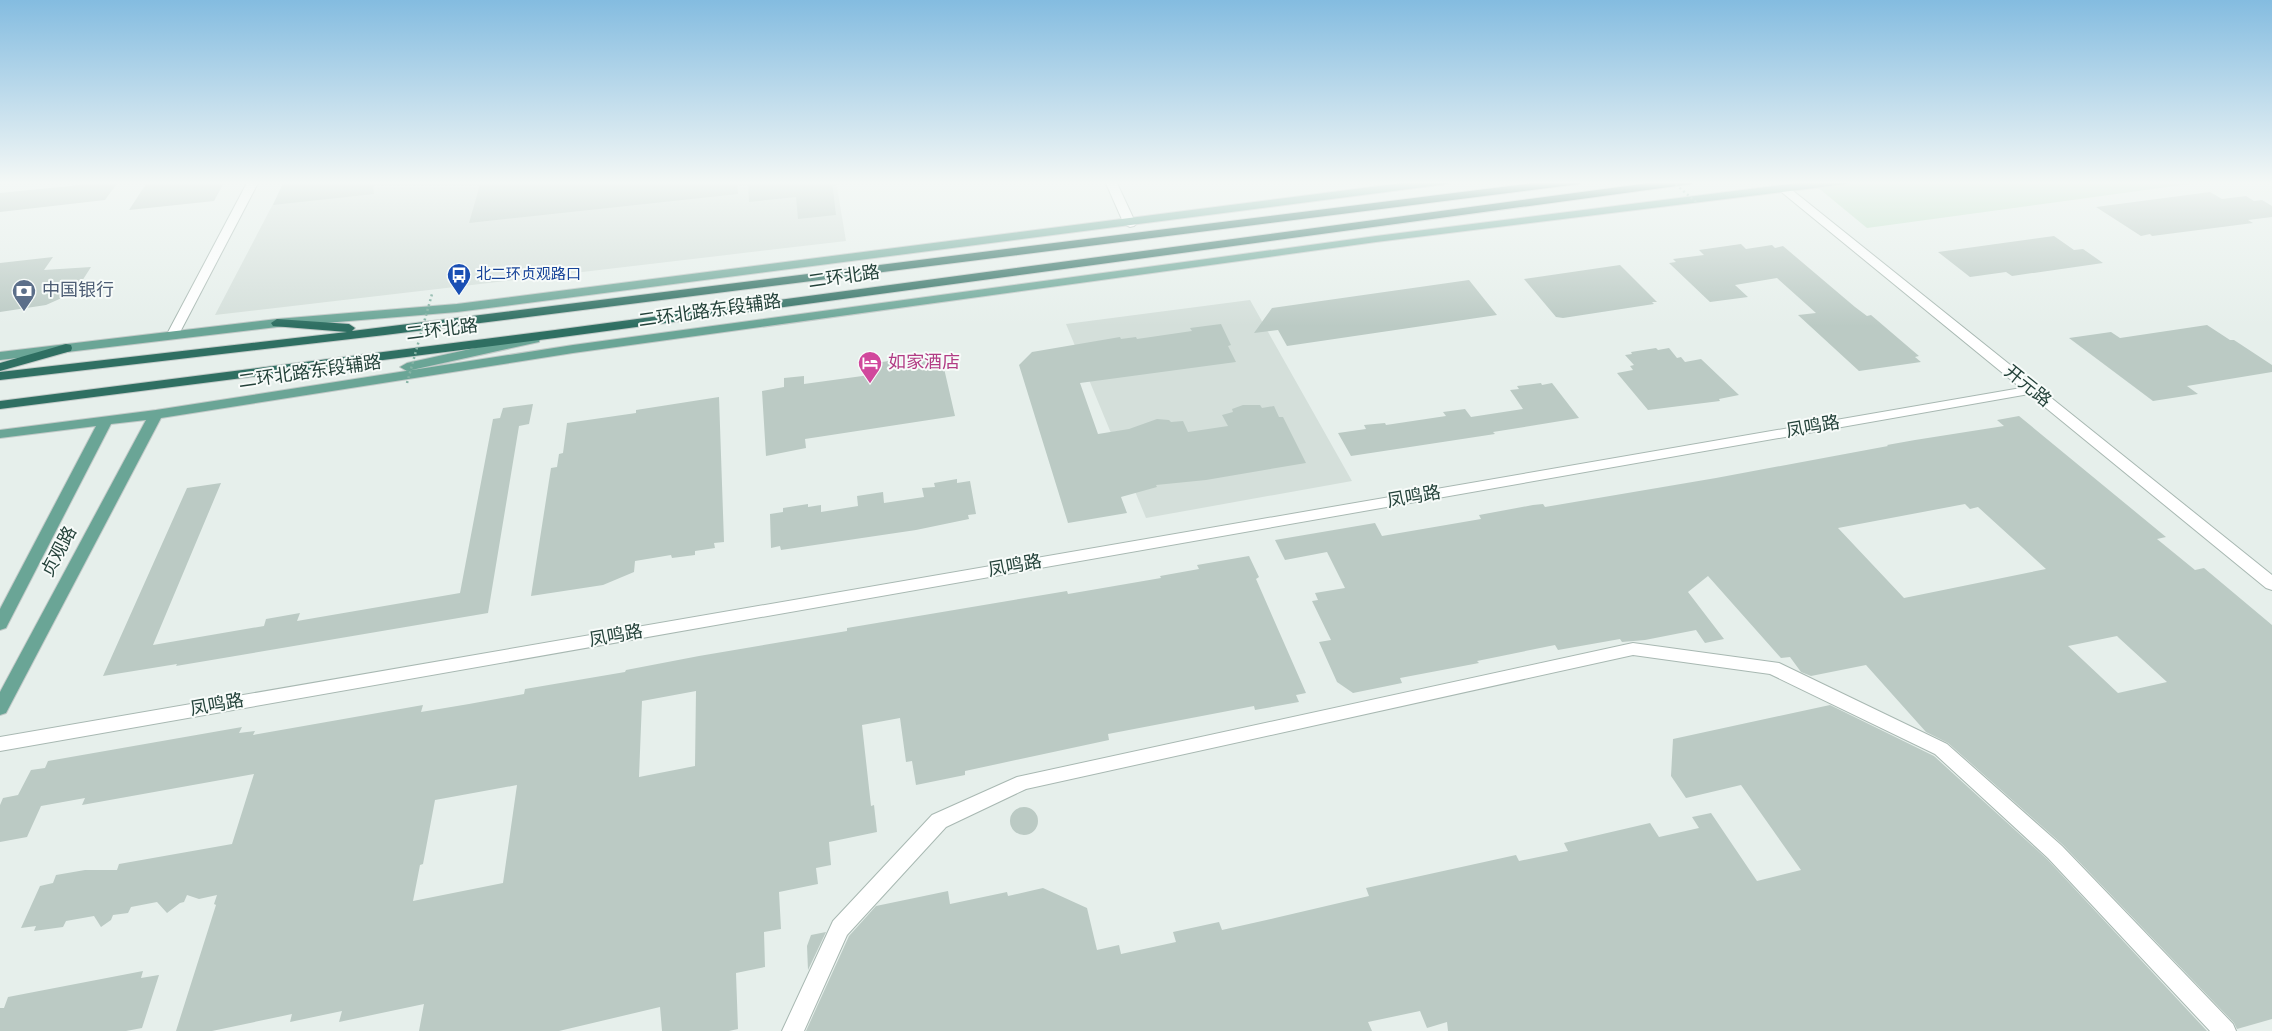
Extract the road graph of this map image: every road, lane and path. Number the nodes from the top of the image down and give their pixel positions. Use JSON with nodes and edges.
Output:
{"nodes":[{"id":1,"x":229,"y":229,"type":"edge"},
{"id":2,"x":1089,"y":229,"type":"edge"},
{"id":3,"x":1201,"y":229,"type":"edge"},
{"id":4,"x":1339,"y":229,"type":"edge"},
{"id":5,"x":1453,"y":229,"type":"edge"},
{"id":6,"x":1833,"y":229,"type":"edge"},
{"id":7,"x":432,"y":294,"type":"dead end"},
{"id":8,"x":278,"y":323,"type":"junction"},
{"id":9,"x":385,"y":331,"type":"junction"},
{"id":10,"x":555,"y":334,"type":"junction"},
{"id":11,"x":172,"y":336,"type":"junction"},
{"id":12,"x":66,"y":348,"type":"junction"},
{"id":13,"x":0,"y":356,"type":"edge"},
{"id":14,"x":0,"y":367,"type":"edge"},
{"id":15,"x":0,"y":376,"type":"edge"},
{"id":16,"x":407,"y":383,"type":"dead end"},
{"id":17,"x":2031,"y":390,"type":"junction"},
{"id":18,"x":286,"y":394,"type":"junction"},
{"id":19,"x":0,"y":405,"type":"edge"},
{"id":20,"x":156,"y":414,"type":"junction"},
{"id":21,"x":106,"y":421,"type":"junction"},
{"id":22,"x":0,"y":434,"type":"edge"},
{"id":23,"x":2272,"y":584,"type":"edge"},
{"id":24,"x":0,"y":624,"type":"edge"},
{"id":25,"x":0,"y":708,"type":"edge"},
{"id":26,"x":0,"y":744,"type":"edge"},
{"id":27,"x":793,"y":1031,"type":"edge"},
{"id":28,"x":2225,"y":1031,"type":"edge"}],
"edges":[{"from":1,"to":11,"type":"street"},
{"from":2,"to":8,"type":"main road","name":"二环北路东段辅路"},
{"from":3,"to":9,"type":"highway","name":"二环北路"},
{"from":4,"to":10,"type":"highway","name":"二环北路"},
{"from":5,"to":18,"type":"main road","name":"二环北路东段辅路"},
{"from":6,"to":17,"type":"street","name":"开元路"},
{"from":7,"to":16,"type":"path","bridge":true},
{"from":8,"to":9,"type":"highway"},
{"from":8,"to":11,"type":"main road","name":"二环北路东段辅路"},
{"from":9,"to":15,"type":"highway","name":"二环北路"},
{"from":10,"to":18,"type":"main road"},
{"from":10,"to":19,"type":"highway","name":"二环北路"},
{"from":11,"to":12,"type":"main road","name":"二环北路东段辅路"},
{"from":12,"to":13,"type":"main road","name":"二环北路东段辅路"},
{"from":12,"to":14,"type":"highway"},
{"from":17,"to":23,"type":"street","name":"开元路"},
{"from":17,"to":26,"type":"street","name":"凤鸣路"},
{"from":18,"to":20,"type":"main road","name":"二环北路东段辅路"},
{"from":20,"to":21,"type":"main road","name":"二环北路东段辅路"},
{"from":20,"to":25,"type":"main road","name":"贞观路"},
{"from":21,"to":22,"type":"main road","name":"二环北路东段辅路"},
{"from":21,"to":24,"type":"main road","name":"贞观路"},
{"from":27,"to":28,"type":"street"}]}
